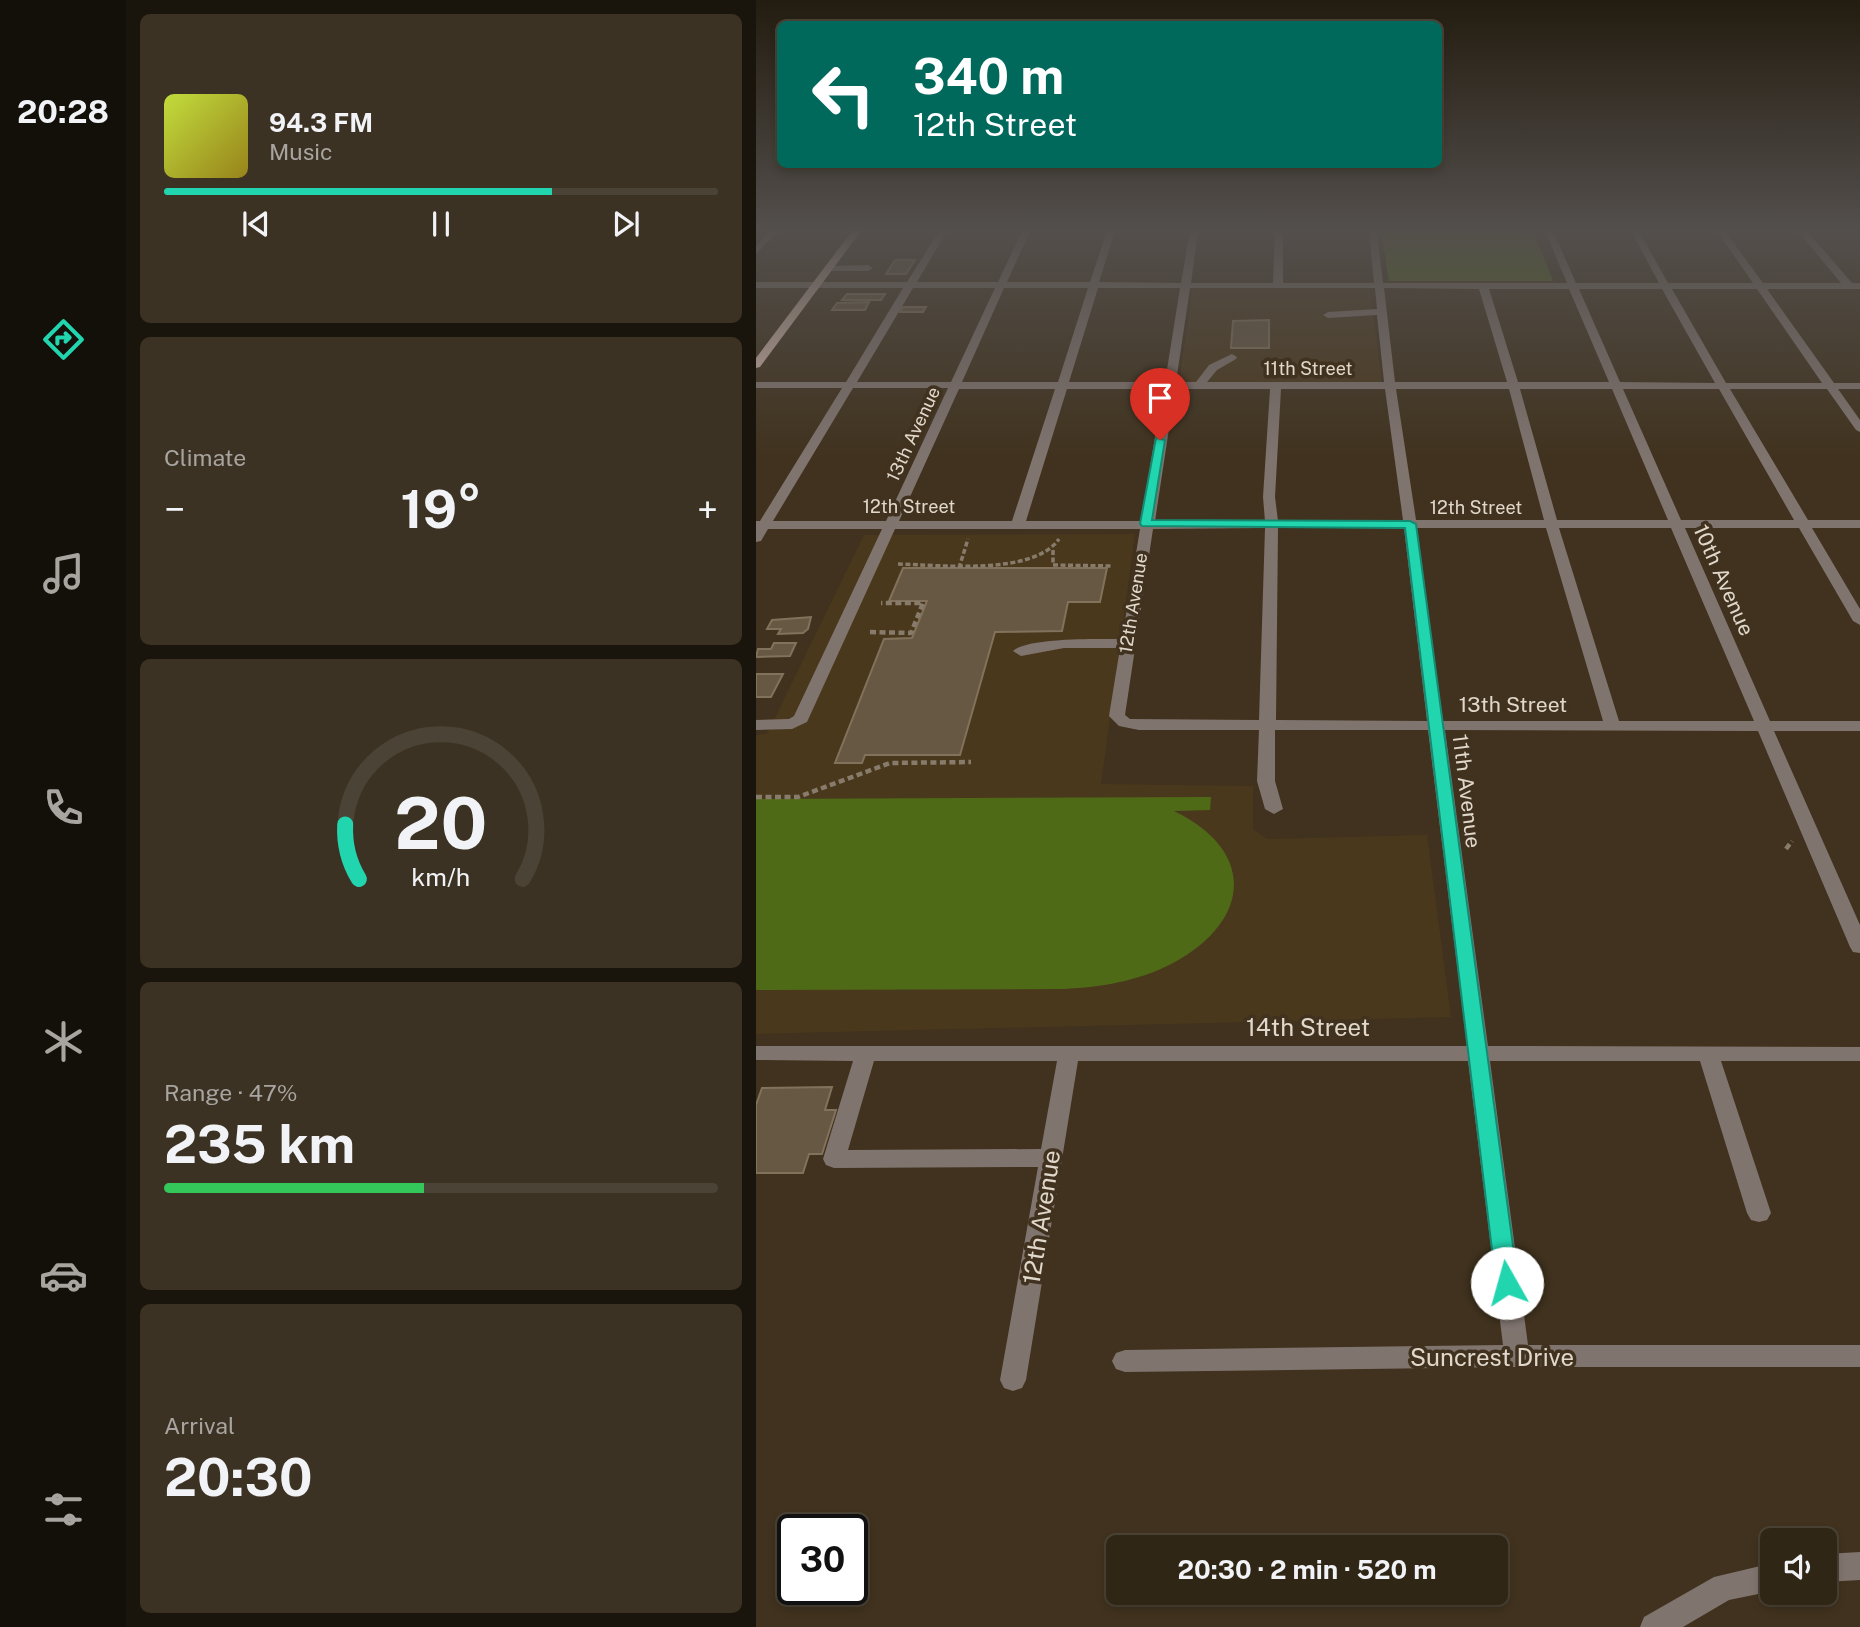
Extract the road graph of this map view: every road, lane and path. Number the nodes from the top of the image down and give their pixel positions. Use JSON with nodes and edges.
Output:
{"nodes":[{"id":1,"x":800,"y":307,"type":"edge"},
{"id":2,"x":897,"y":307,"type":"edge"},
{"id":3,"x":992,"y":307,"type":"edge"},
{"id":4,"x":1086,"y":307,"type":"edge"},
{"id":5,"x":1181,"y":307,"type":"edge"},
{"id":6,"x":1382,"y":307,"type":"edge"},
{"id":7,"x":1489,"y":307,"type":"edge"},
{"id":8,"x":1583,"y":307,"type":"edge"},
{"id":9,"x":1678,"y":307,"type":"edge"},
{"id":10,"x":1774,"y":307,"type":"edge"},
{"id":11,"x":1383,"y":312,"type":"junction"},
{"id":12,"x":1328,"y":316,"type":"dead end"},
{"id":13,"x":1232,"y":357,"type":"dead end"},
{"id":14,"x":756,"y":365,"type":"edge"},
{"id":15,"x":756,"y":385,"type":"edge"},
{"id":16,"x":849,"y":385,"type":"junction"},
{"id":17,"x":956,"y":385,"type":"junction"},
{"id":18,"x":1062,"y":385,"type":"junction"},
{"id":19,"x":1168,"y":385,"type":"junction"},
{"id":20,"x":1201,"y":385,"type":"junction"},
{"id":21,"x":1276,"y":385,"type":"junction"},
{"id":22,"x":1390,"y":386,"type":"junction"},
{"id":23,"x":1514,"y":386,"type":"junction"},
{"id":24,"x":1617,"y":386,"type":"junction"},
{"id":25,"x":1723,"y":386,"type":"junction"},
{"id":26,"x":1829,"y":386,"type":"junction"},
{"id":27,"x":1860,"y":386,"type":"edge"},
{"id":28,"x":1860,"y":428,"type":"edge"},
{"id":29,"x":760,"y":524,"type":"edge"},
{"id":30,"x":891,"y":524,"type":"junction"},
{"id":31,"x":1018,"y":524,"type":"junction"},
{"id":32,"x":1146,"y":524,"type":"junction"},
{"id":33,"x":1272,"y":524,"type":"junction"},
{"id":34,"x":1410,"y":524,"type":"junction"},
{"id":35,"x":1551,"y":524,"type":"junction"},
{"id":36,"x":1677,"y":524,"type":"junction"},
{"id":37,"x":1803,"y":524,"type":"junction"},
{"id":38,"x":1860,"y":524,"type":"edge"},
{"id":39,"x":970,"y":533,"type":"dead end"},
{"id":40,"x":1060,"y":533,"type":"dead end"},
{"id":41,"x":756,"y":538,"type":"edge"},
{"id":42,"x":1053,"y":550,"type":"junction"},
{"id":43,"x":898,"y":564,"type":"dead end"},
{"id":44,"x":1113,"y":565,"type":"dead end"},
{"id":45,"x":960,"y":566,"type":"junction"},
{"id":46,"x":881,"y":603,"type":"dead end"},
{"id":47,"x":1860,"y":621,"type":"edge"},
{"id":48,"x":870,"y":632,"type":"dead end"},
{"id":49,"x":1126,"y":643,"type":"junction"},
{"id":50,"x":1021,"y":651,"type":"dead end"},
{"id":51,"x":1125,"y":723,"type":"joint"},
{"id":52,"x":756,"y":725,"type":"edge"},
{"id":53,"x":1269,"y":725,"type":"junction"},
{"id":54,"x":1612,"y":725,"type":"junction"},
{"id":55,"x":1436,"y":726,"type":"junction"},
{"id":56,"x":1765,"y":726,"type":"junction"},
{"id":57,"x":1860,"y":726,"type":"edge"},
{"id":58,"x":971,"y":762,"type":"dead end"},
{"id":59,"x":756,"y":797,"type":"edge"},
{"id":60,"x":1274,"y":809,"type":"dead end"},
{"id":61,"x":1860,"y":947,"type":"edge"},
{"id":62,"x":756,"y":1053,"type":"edge"},
{"id":63,"x":866,"y":1053,"type":"junction"},
{"id":64,"x":1069,"y":1053,"type":"junction"},
{"id":65,"x":1478,"y":1054,"type":"junction"},
{"id":66,"x":1708,"y":1054,"type":"junction"},
{"id":67,"x":1860,"y":1054,"type":"edge"},
{"id":68,"x":1050,"y":1158,"type":"junction"},
{"id":69,"x":1759,"y":1213,"type":"dead end"},
{"id":70,"x":1517,"y":1356,"type":"junction"},
{"id":71,"x":1860,"y":1356,"type":"edge"},
{"id":72,"x":1125,"y":1361,"type":"dead end"},
{"id":73,"x":1013,"y":1380,"type":"dead end"},
{"id":74,"x":1860,"y":1566,"type":"edge"},
{"id":75,"x":1837,"y":1567,"type":"edge"},
{"id":76,"x":1760,"y":1580,"type":"edge"},
{"id":77,"x":1656,"y":1627,"type":"edge"}],
"edges":[{"from":1,"to":14,"type":"main road"},
{"from":2,"to":16,"type":"street"},
{"from":3,"to":17,"type":"street","name":"13th Avenue"},
{"from":4,"to":18,"type":"street"},
{"from":5,"to":19,"type":"street","name":"12th Avenue"},
{"from":6,"to":11,"type":"street","name":"11th Avenue"},
{"from":7,"to":23,"type":"street"},
{"from":8,"to":24,"type":"street","name":"10th Avenue"},
{"from":9,"to":25,"type":"street"},
{"from":10,"to":26,"type":"street"},
{"from":11,"to":12,"type":"street"},
{"from":11,"to":22,"type":"street","name":"11th Avenue"},
{"from":13,"to":20,"type":"street"},
{"from":15,"to":16,"type":"street","name":"11th Street"},
{"from":16,"to":17,"type":"street","name":"11th Street"},
{"from":16,"to":29,"type":"street"},
{"from":17,"to":18,"type":"street","name":"11th Street"},
{"from":17,"to":30,"type":"street","name":"13th Avenue"},
{"from":18,"to":19,"type":"street","name":"11th Street"},
{"from":18,"to":31,"type":"street"},
{"from":19,"to":20,"type":"street","name":"11th Street"},
{"from":19,"to":32,"type":"street","name":"12th Avenue"},
{"from":20,"to":21,"type":"street","name":"11th Street"},
{"from":21,"to":22,"type":"street","name":"11th Street"},
{"from":21,"to":33,"type":"street"},
{"from":22,"to":23,"type":"street","name":"11th Street"},
{"from":22,"to":34,"type":"street","name":"11th Avenue"},
{"from":23,"to":24,"type":"street","name":"11th Street"},
{"from":23,"to":35,"type":"street"},
{"from":24,"to":25,"type":"street","name":"11th Street"},
{"from":24,"to":36,"type":"street","name":"10th Avenue"},
{"from":25,"to":26,"type":"street","name":"11th Street"},
{"from":25,"to":37,"type":"street"},
{"from":26,"to":27,"type":"street","name":"11th Street"},
{"from":26,"to":28,"type":"street"},
{"from":29,"to":30,"type":"street","name":"12th Street"},
{"from":29,"to":41,"type":"street"},
{"from":30,"to":31,"type":"street","name":"12th Street"},
{"from":30,"to":52,"type":"street","name":"13th Avenue"},
{"from":31,"to":32,"type":"street","name":"12th Street"},
{"from":32,"to":33,"type":"street","name":"12th Street"},
{"from":32,"to":49,"type":"street","name":"12th Avenue"},
{"from":33,"to":34,"type":"street","name":"12th Street"},
{"from":33,"to":53,"type":"street"},
{"from":34,"to":35,"type":"street","name":"12th Street"},
{"from":34,"to":55,"type":"street","name":"11th Avenue"},
{"from":35,"to":36,"type":"street","name":"12th Street"},
{"from":35,"to":54,"type":"street"},
{"from":36,"to":37,"type":"street","name":"12th Street"},
{"from":36,"to":56,"type":"street","name":"10th Avenue"},
{"from":37,"to":38,"type":"street","name":"12th Street"},
{"from":37,"to":47,"type":"street"},
{"from":39,"to":45,"type":"path"},
{"from":40,"to":42,"type":"path"},
{"from":42,"to":44,"type":"path"},
{"from":42,"to":45,"type":"path"},
{"from":43,"to":45,"type":"path"},
{"from":46,"to":48,"type":"path"},
{"from":49,"to":50,"type":"street"},
{"from":49,"to":51,"type":"street","name":"12th Avenue"},
{"from":51,"to":53,"type":"street","name":"13th Street"},
{"from":53,"to":55,"type":"street","name":"13th Street"},
{"from":53,"to":60,"type":"street"},
{"from":54,"to":55,"type":"street","name":"13th Street"},
{"from":54,"to":56,"type":"street","name":"13th Street"},
{"from":55,"to":65,"type":"street","name":"11th Avenue"},
{"from":56,"to":57,"type":"street","name":"13th Street"},
{"from":56,"to":61,"type":"street","name":"10th Avenue"},
{"from":58,"to":59,"type":"path"},
{"from":62,"to":63,"type":"street","name":"14th Street"},
{"from":63,"to":64,"type":"street","name":"14th Street"},
{"from":63,"to":68,"type":"street"},
{"from":64,"to":65,"type":"street","name":"14th Street"},
{"from":64,"to":68,"type":"street","name":"12th Avenue"},
{"from":65,"to":66,"type":"street","name":"14th Street"},
{"from":65,"to":70,"type":"street","name":"11th Avenue"},
{"from":66,"to":67,"type":"street","name":"14th Street"},
{"from":66,"to":69,"type":"street"},
{"from":68,"to":73,"type":"street","name":"12th Avenue"},
{"from":70,"to":71,"type":"street","name":"Suncrest Drive"},
{"from":70,"to":72,"type":"street","name":"Suncrest Drive"},
{"from":74,"to":75,"type":"street"},
{"from":76,"to":77,"type":"street"}]}
